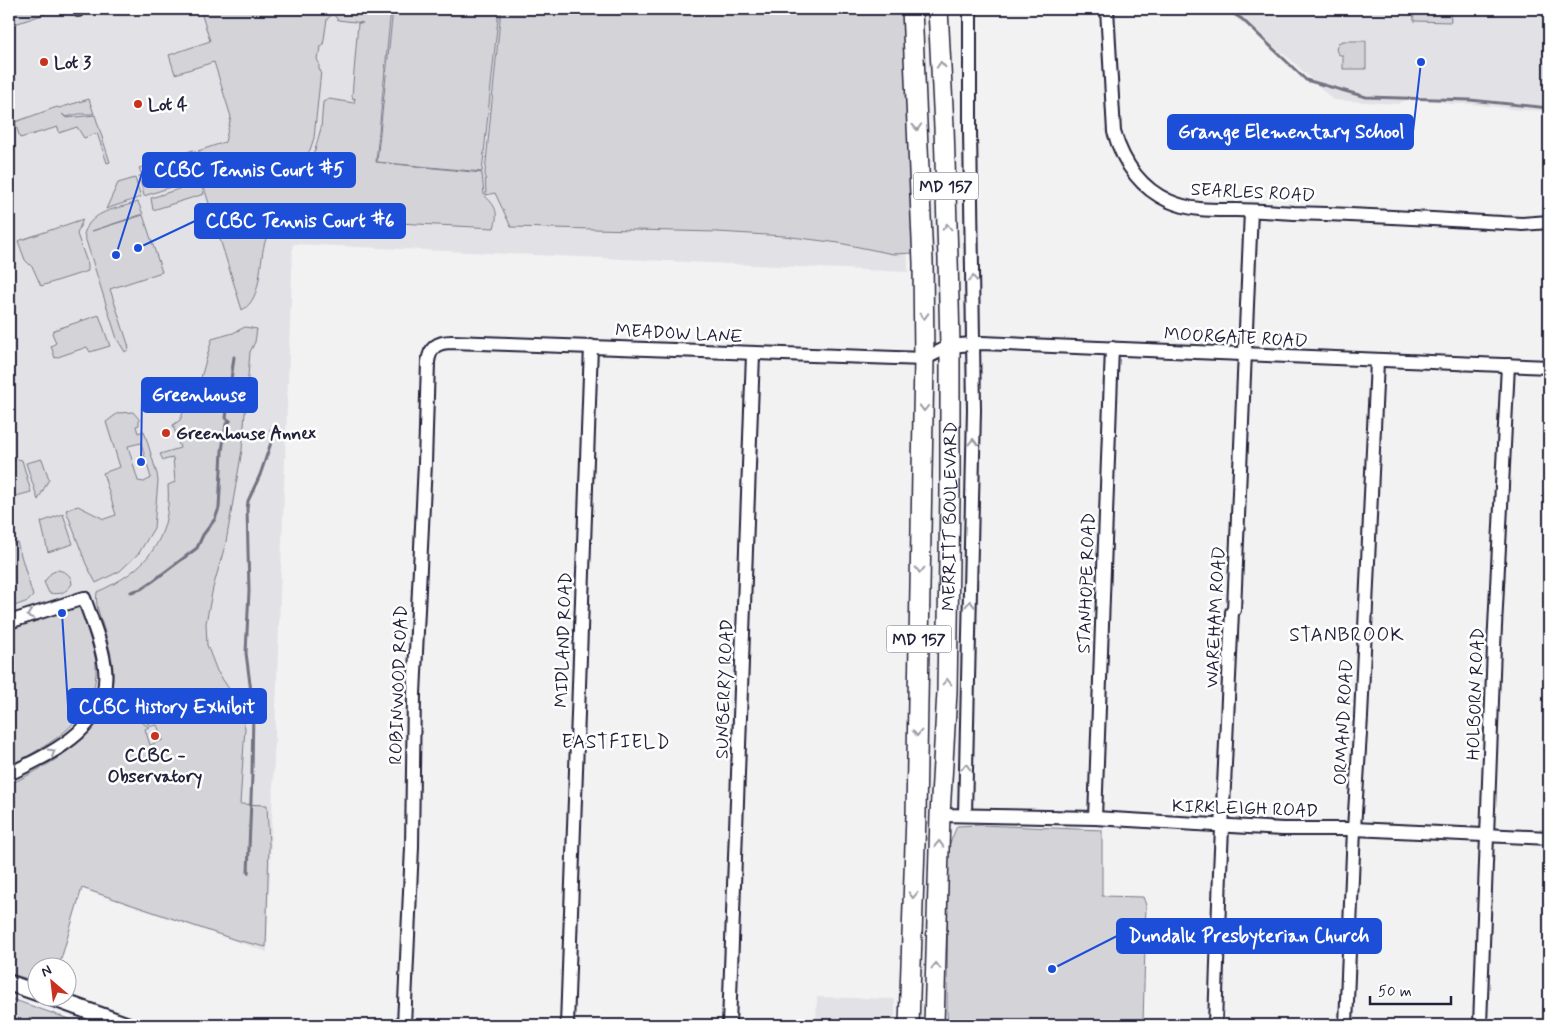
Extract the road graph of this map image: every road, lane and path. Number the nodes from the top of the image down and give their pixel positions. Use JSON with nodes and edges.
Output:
{"nodes":[{"id":1,"x":912,"y":9,"type":"edge"},
{"id":2,"x":938,"y":9,"type":"edge"},
{"id":3,"x":970,"y":9,"type":"edge"},
{"id":4,"x":1107,"y":9,"type":"edge"},
{"id":5,"x":1251,"y":211,"type":"junction"},
{"id":6,"x":1549,"y":222,"type":"edge"},
{"id":7,"x":973,"y":343,"type":"junction"},
{"id":8,"x":591,"y":346,"type":"junction"},
{"id":9,"x":950,"y":346,"type":"junction"},
{"id":10,"x":433,"y":347,"type":"joint"},
{"id":11,"x":1112,"y":348,"type":"junction"},
{"id":12,"x":753,"y":354,"type":"junction"},
{"id":13,"x":1244,"y":354,"type":"junction"},
{"id":14,"x":924,"y":359,"type":"junction"},
{"id":15,"x":1377,"y":361,"type":"junction"},
{"id":16,"x":1508,"y":365,"type":"junction"},
{"id":17,"x":1549,"y":367,"type":"edge"},
{"id":18,"x":9,"y":622,"type":"edge"},
{"id":19,"x":9,"y":774,"type":"edge"},
{"id":20,"x":940,"y":815,"type":"junction"},
{"id":21,"x":965,"y":815,"type":"junction"},
{"id":22,"x":1095,"y":818,"type":"junction"},
{"id":23,"x":1222,"y":826,"type":"junction"},
{"id":24,"x":1354,"y":829,"type":"junction"},
{"id":25,"x":1487,"y":835,"type":"junction"},
{"id":26,"x":1549,"y":838,"type":"edge"},
{"id":27,"x":9,"y":983,"type":"edge"},
{"id":28,"x":28,"y":990,"type":"edge"},
{"id":29,"x":75,"y":1006,"type":"edge"},
{"id":30,"x":909,"y":1020,"type":"edge"},
{"id":31,"x":936,"y":1022,"type":"edge"},
{"id":32,"x":127,"y":1025,"type":"edge"},
{"id":33,"x":404,"y":1025,"type":"edge"},
{"id":34,"x":567,"y":1025,"type":"edge"},
{"id":35,"x":729,"y":1025,"type":"edge"},
{"id":36,"x":1215,"y":1025,"type":"edge"},
{"id":37,"x":1346,"y":1025,"type":"edge"},
{"id":38,"x":1480,"y":1025,"type":"edge"}],
"edges":[{"from":1,"to":14,"type":"main road","name":"MERRITT BOULEVARD","number":"MD 157","one_way":true},
{"from":9,"to":2,"type":"main road","name":"MERRITT BOULEVARD","number":"MD 157","one_way":true},
{"from":7,"to":3,"type":"street","name":"MERRITT BOULEVARD","one_way":true},
{"from":4,"to":5,"type":"street","name":"SEARLES ROAD"},
{"from":5,"to":6,"type":"street","name":"SEARLES ROAD"},
{"from":5,"to":13,"type":"street","name":"WAREHAM ROAD"},
{"from":7,"to":9,"type":"street","name":"MOORGATE ROAD"},
{"from":7,"to":11,"type":"street","name":"MOORGATE ROAD"},
{"from":21,"to":7,"type":"street","name":"MERRITT BOULEVARD","one_way":true},
{"from":8,"to":10,"type":"street","name":"MEADOW LANE"},
{"from":8,"to":12,"type":"street","name":"MEADOW LANE"},
{"from":8,"to":34,"type":"street","name":"MIDLAND ROAD"},
{"from":9,"to":14,"type":"street","name":"MOORGATE ROAD"},
{"from":20,"to":9,"type":"main road","name":"MERRITT BOULEVARD","number":"MD 157","one_way":true},
{"from":10,"to":33,"type":"street","name":"ROBINWOOD ROAD"},
{"from":11,"to":13,"type":"street","name":"MOORGATE ROAD"},
{"from":11,"to":22,"type":"street","name":"STANHOPE ROAD"},
{"from":12,"to":14,"type":"street","name":"MEADOW LANE"},
{"from":12,"to":35,"type":"street","name":"SUNBERRY ROAD"},
{"from":13,"to":15,"type":"street","name":"MOORGATE ROAD"},
{"from":13,"to":23,"type":"street","name":"WAREHAM ROAD"},
{"from":14,"to":30,"type":"main road","name":"MERRITT BOULEVARD","number":"MD 157","one_way":true},
{"from":15,"to":16,"type":"street","name":"MOORGATE ROAD"},
{"from":15,"to":24,"type":"street","name":"ORMAND ROAD"},
{"from":16,"to":17,"type":"street","name":"MOORGATE ROAD"},
{"from":16,"to":25,"type":"street","name":"HOLBORN ROAD"},
{"from":19,"to":18,"type":"street","one_way":true},
{"from":20,"to":21,"type":"street","name":"KIRKLEIGH ROAD"},
{"from":31,"to":20,"type":"main road","name":"MERRITT BOULEVARD","number":"MD 157","one_way":true},
{"from":21,"to":22,"type":"street","name":"KIRKLEIGH ROAD"},
{"from":22,"to":23,"type":"street","name":"KIRKLEIGH ROAD"},
{"from":23,"to":24,"type":"street","name":"KIRKLEIGH ROAD"},
{"from":23,"to":36,"type":"street","name":"WAREHAM ROAD"},
{"from":24,"to":25,"type":"street","name":"KIRKLEIGH ROAD"},
{"from":24,"to":37,"type":"street","name":"ORMAND ROAD"},
{"from":25,"to":26,"type":"street","name":"KIRKLEIGH ROAD"},
{"from":25,"to":38,"type":"street","name":"HOLBORN ROAD"},
{"from":27,"to":28,"type":"street"},
{"from":29,"to":32,"type":"street"}]}
